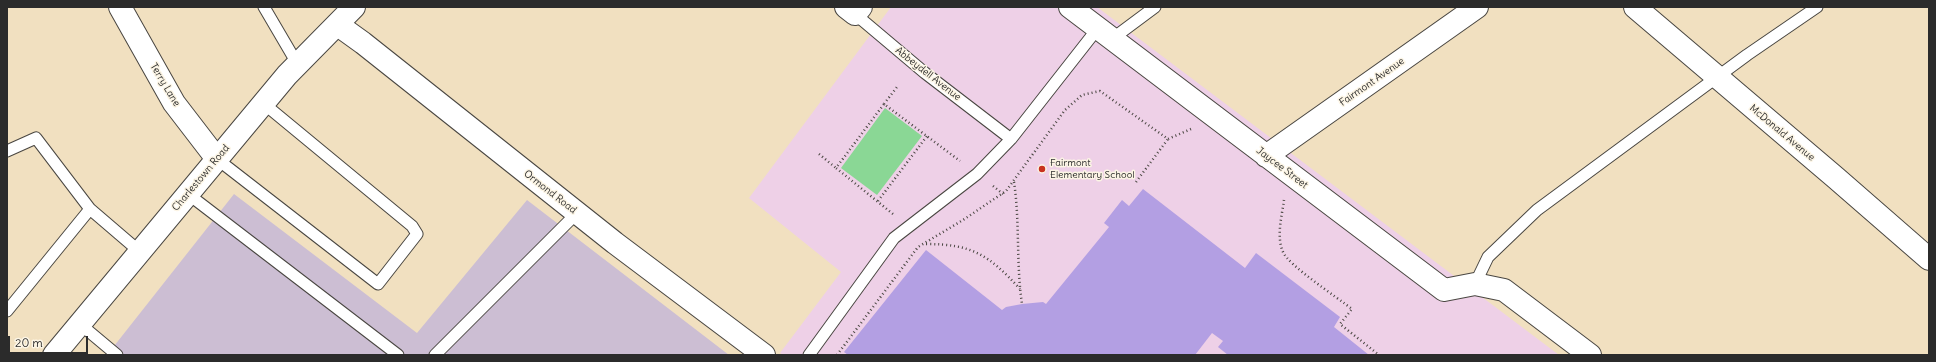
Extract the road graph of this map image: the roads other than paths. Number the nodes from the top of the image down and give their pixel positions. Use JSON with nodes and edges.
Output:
{"nodes":[{"id":1,"x":120,"y":7,"type":"edge"},
{"id":2,"x":264,"y":7,"type":"edge"},
{"id":3,"x":354,"y":7,"type":"edge"},
{"id":4,"x":1070,"y":7,"type":"edge"},
{"id":5,"x":1155,"y":7,"type":"edge"},
{"id":6,"x":1477,"y":7,"type":"edge"},
{"id":7,"x":1635,"y":7,"type":"edge"},
{"id":8,"x":1817,"y":7,"type":"edge"},
{"id":9,"x":854,"y":9,"type":"edge"},
{"id":10,"x":338,"y":25,"type":"junction"},
{"id":11,"x":1105,"y":34,"type":"junction"},
{"id":12,"x":298,"y":64,"type":"junction"},
{"id":13,"x":1717,"y":77,"type":"junction"},
{"id":14,"x":263,"y":103,"type":"junction"},
{"id":15,"x":1011,"y":139,"type":"junction"},
{"id":16,"x":7,"y":151,"type":"edge"},
{"id":17,"x":1266,"y":156,"type":"junction"},
{"id":18,"x":217,"y":159,"type":"junction"},
{"id":19,"x":188,"y":194,"type":"junction"},
{"id":20,"x":90,"y":209,"type":"junction"},
{"id":21,"x":576,"y":213,"type":"junction"},
{"id":22,"x":140,"y":251,"type":"junction"},
{"id":23,"x":1929,"y":259,"type":"edge"},
{"id":24,"x":1475,"y":284,"type":"junction"},
{"id":25,"x":7,"y":311,"type":"edge"},
{"id":26,"x":80,"y":324,"type":"junction"},
{"id":27,"x":54,"y":355,"type":"edge"},
{"id":28,"x":117,"y":355,"type":"edge"},
{"id":29,"x":398,"y":355,"type":"edge"},
{"id":30,"x":435,"y":355,"type":"edge"},
{"id":31,"x":764,"y":355,"type":"edge"},
{"id":32,"x":809,"y":355,"type":"edge"},
{"id":33,"x":1590,"y":355,"type":"edge"}],
"edges":[{"from":1,"to":18,"type":"street","name":"Terry Lane"},
{"from":2,"to":12,"type":"lane"},
{"from":3,"to":10,"type":"street","name":"Charlestown Road"},
{"from":4,"to":11,"type":"street","name":"Jaycee Street"},
{"from":5,"to":11,"type":"lane"},
{"from":6,"to":17,"type":"street","name":"Fairmont Avenue"},
{"from":7,"to":13,"type":"street","name":"McDonald Avenue"},
{"from":8,"to":13,"type":"lane"},
{"from":9,"to":15,"type":"lane","name":"Abbeydell Avenue"},
{"from":10,"to":12,"type":"street","name":"Charlestown Road"},
{"from":10,"to":21,"type":"street","name":"Ormond Road"},
{"from":11,"to":15,"type":"lane"},
{"from":11,"to":17,"type":"street","name":"Jaycee Street"},
{"from":12,"to":14,"type":"street","name":"Charlestown Road"},
{"from":13,"to":23,"type":"street","name":"McDonald Avenue"},
{"from":13,"to":24,"type":"lane"},
{"from":14,"to":18,"type":"street","name":"Charlestown Road"},
{"from":14,"to":18,"type":"lane"},
{"from":15,"to":32,"type":"lane"},
{"from":16,"to":20,"type":"lane"},
{"from":17,"to":24,"type":"street","name":"Jaycee Street"},
{"from":18,"to":19,"type":"street","name":"Charlestown Road"},
{"from":19,"to":22,"type":"street","name":"Charlestown Road"},
{"from":19,"to":29,"type":"lane"},
{"from":20,"to":22,"type":"lane"},
{"from":20,"to":25,"type":"lane"},
{"from":21,"to":30,"type":"lane"},
{"from":21,"to":31,"type":"street","name":"Ormond Road"},
{"from":22,"to":26,"type":"street","name":"Charlestown Road"},
{"from":24,"to":33,"type":"street","name":"Jaycee Street"},
{"from":26,"to":27,"type":"street","name":"Charlestown Road"},
{"from":26,"to":28,"type":"lane"}]}
